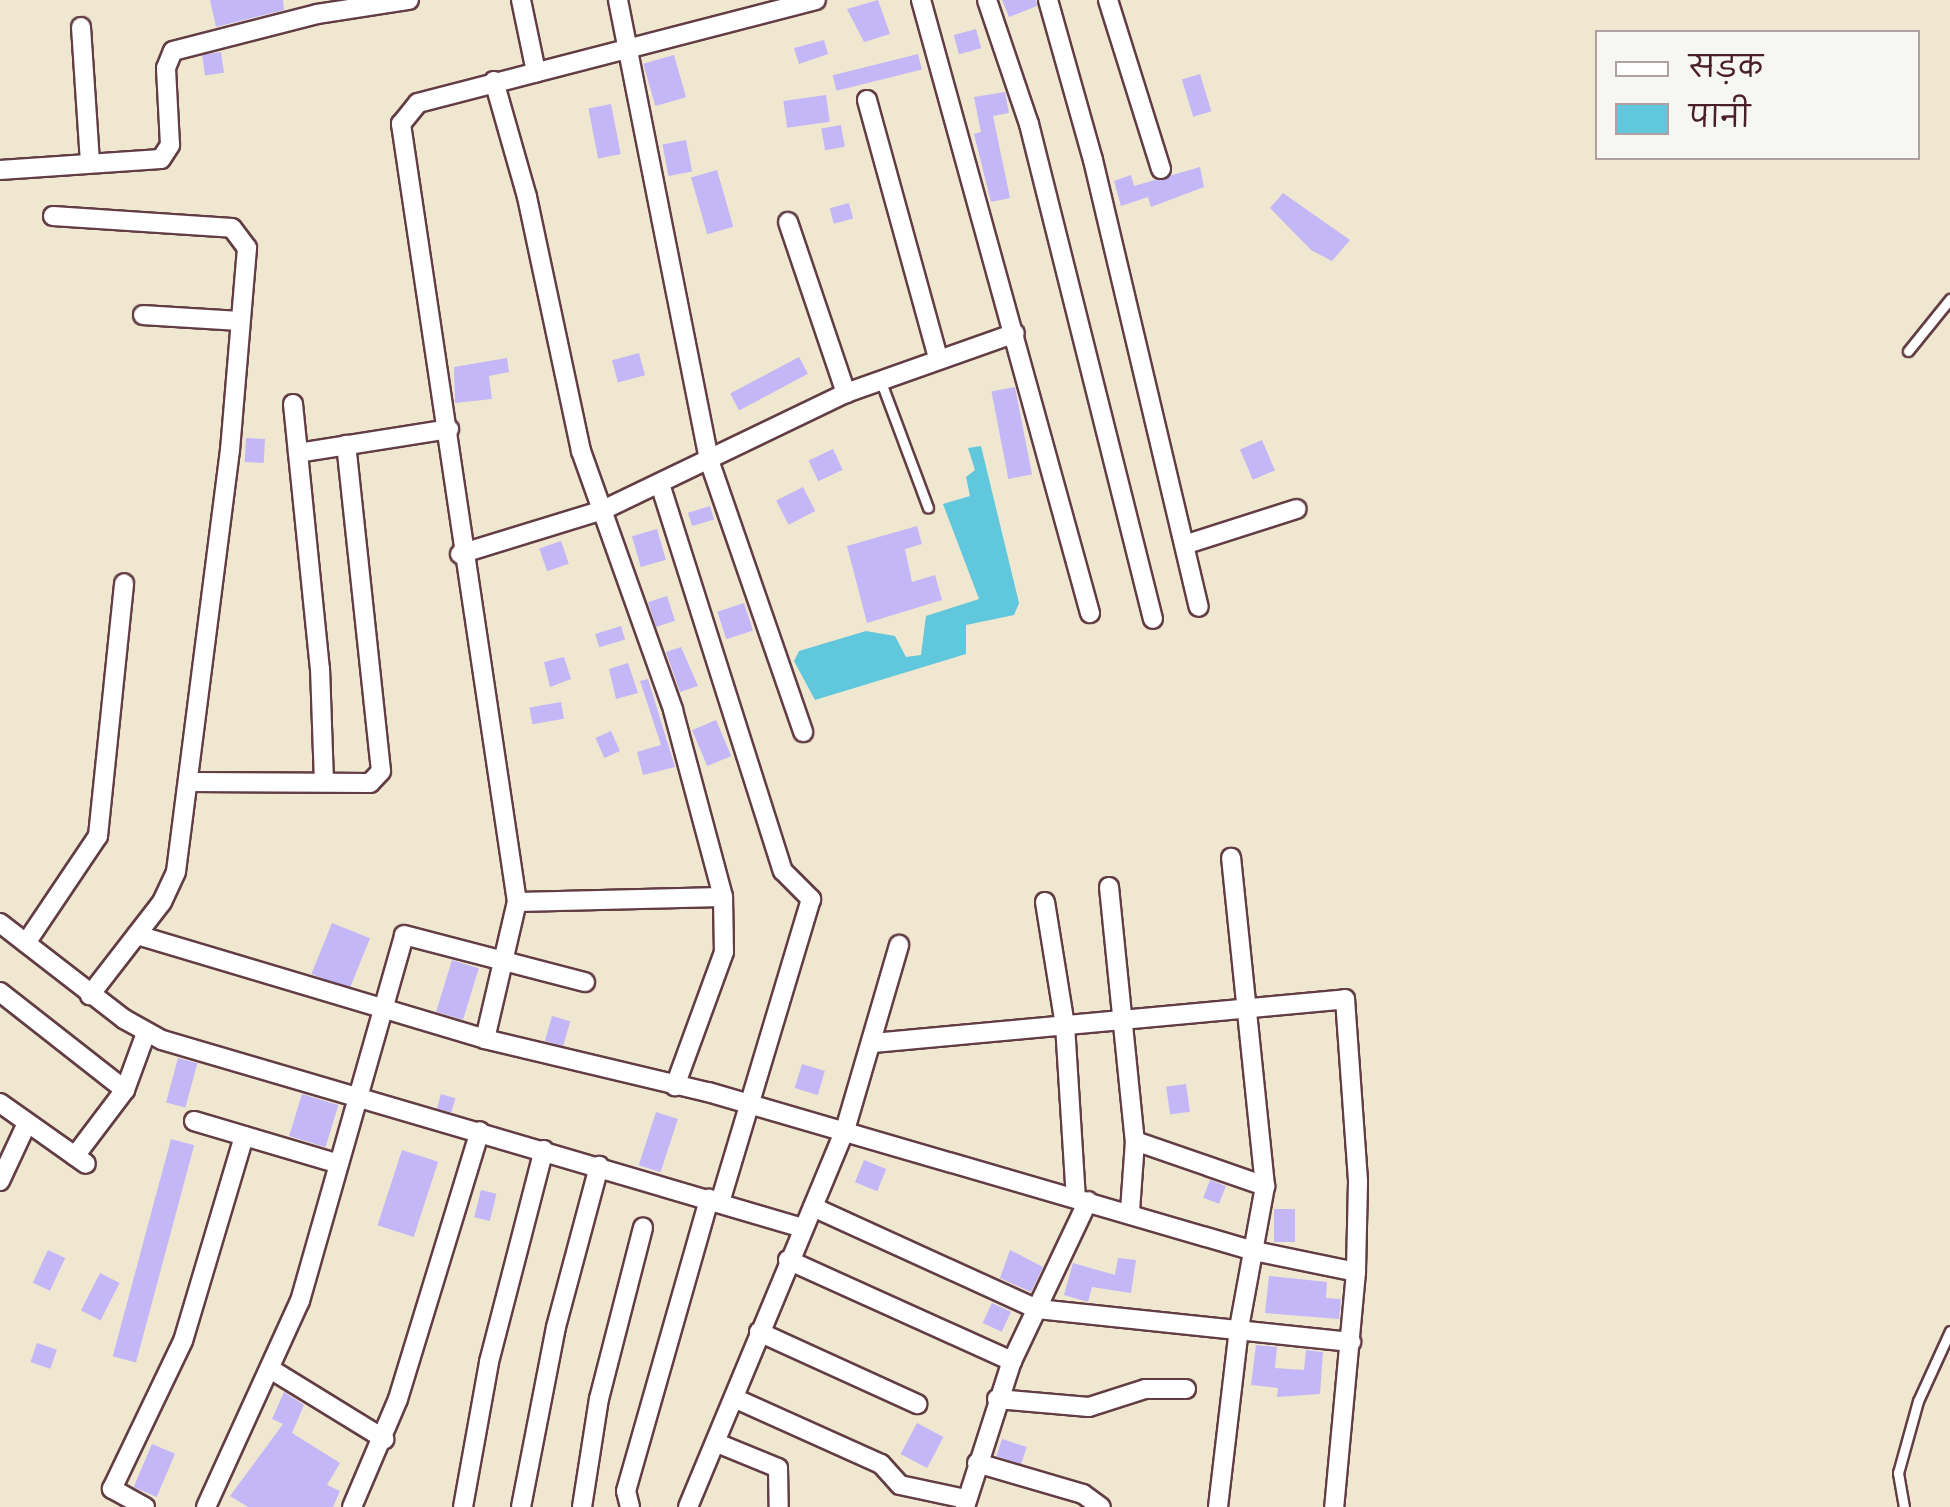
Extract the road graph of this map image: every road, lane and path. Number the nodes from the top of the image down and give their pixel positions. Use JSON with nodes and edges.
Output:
{"nodes":[{"id":1,"x":409,"y":0,"type":"edge"},
{"id":2,"x":520,"y":0,"type":"edge"},
{"id":3,"x":618,"y":0,"type":"edge"},
{"id":4,"x":816,"y":0,"type":"edge"},
{"id":5,"x":921,"y":0,"type":"edge"},
{"id":6,"x":986,"y":0,"type":"edge"},
{"id":7,"x":1048,"y":0,"type":"edge"},
{"id":8,"x":1108,"y":0,"type":"edge"},
{"id":9,"x":81,"y":27,"type":"dead end"},
{"id":10,"x":628,"y":50,"type":"junction"},
{"id":11,"x":536,"y":72,"type":"junction"},
{"id":12,"x":494,"y":82,"type":"junction"},
{"id":13,"x":867,"y":100,"type":"dead end"},
{"id":14,"x":90,"y":163,"type":"junction"},
{"id":15,"x":0,"y":170,"type":"edge"},
{"id":16,"x":1161,"y":170,"type":"dead end"},
{"id":17,"x":54,"y":216,"type":"dead end"},
{"id":18,"x":788,"y":222,"type":"dead end"},
{"id":19,"x":1950,"y":299,"type":"edge"},
{"id":20,"x":143,"y":315,"type":"dead end"},
{"id":21,"x":239,"y":321,"type":"junction"},
{"id":22,"x":1015,"y":333,"type":"junction"},
{"id":23,"x":1908,"y":351,"type":"dead end"},
{"id":24,"x":938,"y":358,"type":"junction"},
{"id":25,"x":880,"y":379,"type":"junction"},
{"id":26,"x":846,"y":393,"type":"junction"},
{"id":27,"x":292,"y":404,"type":"dead end"},
{"id":28,"x":449,"y":429,"type":"junction"},
{"id":29,"x":346,"y":446,"type":"junction"},
{"id":30,"x":298,"y":453,"type":"junction"},
{"id":31,"x":710,"y":460,"type":"junction"},
{"id":32,"x":660,"y":484,"type":"junction"},
{"id":33,"x":928,"y":508,"type":"dead end"},
{"id":34,"x":1297,"y":509,"type":"dead end"},
{"id":35,"x":603,"y":510,"type":"junction"},
{"id":36,"x":1187,"y":544,"type":"junction"},
{"id":37,"x":460,"y":554,"type":"junction"},
{"id":38,"x":124,"y":583,"type":"dead end"},
{"id":39,"x":1199,"y":606,"type":"dead end"},
{"id":40,"x":1090,"y":613,"type":"dead end"},
{"id":41,"x":1153,"y":619,"type":"dead end"},
{"id":42,"x":803,"y":732,"type":"dead end"},
{"id":43,"x":192,"y":782,"type":"junction"},
{"id":44,"x":324,"y":782,"type":"junction"},
{"id":45,"x":1231,"y":858,"type":"dead end"},
{"id":46,"x":1109,"y":887,"type":"dead end"},
{"id":47,"x":724,"y":897,"type":"junction"},
{"id":48,"x":517,"y":902,"type":"junction"},
{"id":49,"x":1045,"y":902,"type":"dead end"},
{"id":50,"x":0,"y":924,"type":"edge"},
{"id":51,"x":137,"y":935,"type":"junction"},
{"id":52,"x":26,"y":943,"type":"junction"},
{"id":53,"x":899,"y":944,"type":"dead end"},
{"id":54,"x":508,"y":961,"type":"junction"},
{"id":55,"x":584,"y":982,"type":"dead end"},
{"id":56,"x":0,"y":992,"type":"edge"},
{"id":57,"x":90,"y":995,"type":"junction"},
{"id":58,"x":1247,"y":1004,"type":"junction"},
{"id":59,"x":379,"y":1006,"type":"junction"},
{"id":60,"x":1124,"y":1021,"type":"junction"},
{"id":61,"x":1065,"y":1026,"type":"junction"},
{"id":62,"x":146,"y":1033,"type":"junction"},
{"id":63,"x":485,"y":1039,"type":"junction"},
{"id":64,"x":874,"y":1043,"type":"junction"},
{"id":65,"x":674,"y":1086,"type":"junction"},
{"id":66,"x":126,"y":1090,"type":"junction"},
{"id":67,"x":357,"y":1094,"type":"junction"},
{"id":68,"x":0,"y":1103,"type":"edge"},
{"id":69,"x":750,"y":1104,"type":"junction"},
{"id":70,"x":194,"y":1121,"type":"dead end"},
{"id":71,"x":27,"y":1123,"type":"junction"},
{"id":72,"x":845,"y":1130,"type":"junction"},
{"id":73,"x":480,"y":1131,"type":"junction"},
{"id":74,"x":244,"y":1136,"type":"junction"},
{"id":75,"x":1135,"y":1141,"type":"junction"},
{"id":76,"x":544,"y":1150,"type":"junction"},
{"id":77,"x":339,"y":1164,"type":"junction"},
{"id":78,"x":599,"y":1166,"type":"junction"},
{"id":79,"x":0,"y":1181,"type":"edge"},
{"id":80,"x":1265,"y":1186,"type":"junction"},
{"id":81,"x":1082,"y":1199,"type":"junction"},
{"id":82,"x":714,"y":1200,"type":"junction"},
{"id":83,"x":813,"y":1207,"type":"junction"},
{"id":84,"x":1130,"y":1211,"type":"junction"},
{"id":85,"x":643,"y":1228,"type":"dead end"},
{"id":86,"x":803,"y":1228,"type":"junction"},
{"id":87,"x":1254,"y":1251,"type":"junction"},
{"id":88,"x":788,"y":1260,"type":"junction"},
{"id":89,"x":1356,"y":1272,"type":"junction"},
{"id":90,"x":1037,"y":1309,"type":"junction"},
{"id":91,"x":1239,"y":1328,"type":"junction"},
{"id":92,"x":1950,"y":1331,"type":"edge"},
{"id":93,"x":759,"y":1332,"type":"junction"},
{"id":94,"x":1350,"y":1342,"type":"junction"},
{"id":95,"x":1012,"y":1362,"type":"junction"},
{"id":96,"x":272,"y":1370,"type":"junction"},
{"id":97,"x":1186,"y":1389,"type":"dead end"},
{"id":98,"x":734,"y":1398,"type":"junction"},
{"id":99,"x":997,"y":1399,"type":"junction"},
{"id":100,"x":917,"y":1404,"type":"dead end"},
{"id":101,"x":384,"y":1439,"type":"junction"},
{"id":102,"x":718,"y":1443,"type":"junction"},
{"id":103,"x":977,"y":1463,"type":"junction"},
{"id":104,"x":966,"y":1503,"type":"edge"},
{"id":105,"x":144,"y":1507,"type":"edge"},
{"id":106,"x":206,"y":1507,"type":"edge"},
{"id":107,"x":352,"y":1507,"type":"edge"},
{"id":108,"x":463,"y":1507,"type":"edge"},
{"id":109,"x":522,"y":1507,"type":"edge"},
{"id":110,"x":582,"y":1507,"type":"edge"},
{"id":111,"x":630,"y":1507,"type":"edge"},
{"id":112,"x":688,"y":1507,"type":"edge"},
{"id":113,"x":779,"y":1507,"type":"edge"},
{"id":114,"x":1102,"y":1507,"type":"edge"},
{"id":115,"x":1218,"y":1507,"type":"edge"},
{"id":116,"x":1334,"y":1507,"type":"edge"},
{"id":117,"x":1904,"y":1507,"type":"edge"}],
"edges":[{"from":1,"to":14,"type":"street"},
{"from":2,"to":11,"type":"street"},
{"from":3,"to":10,"type":"street"},
{"from":4,"to":10,"type":"street"},
{"from":5,"to":22,"type":"street"},
{"from":6,"to":41,"type":"street"},
{"from":7,"to":36,"type":"street"},
{"from":8,"to":16,"type":"street"},
{"from":9,"to":14,"type":"street"},
{"from":10,"to":11,"type":"street"},
{"from":10,"to":31,"type":"street"},
{"from":11,"to":12,"type":"street"},
{"from":12,"to":28,"type":"street"},
{"from":12,"to":35,"type":"street"},
{"from":13,"to":24,"type":"street"},
{"from":14,"to":15,"type":"street"},
{"from":17,"to":21,"type":"street"},
{"from":18,"to":26,"type":"street"},
{"from":19,"to":23,"type":"lane"},
{"from":20,"to":21,"type":"street"},
{"from":21,"to":43,"type":"street"},
{"from":22,"to":24,"type":"street"},
{"from":22,"to":40,"type":"street"},
{"from":24,"to":25,"type":"street"},
{"from":25,"to":26,"type":"street"},
{"from":25,"to":33,"type":"lane"},
{"from":26,"to":31,"type":"street"},
{"from":27,"to":30,"type":"street"},
{"from":28,"to":29,"type":"street"},
{"from":28,"to":37,"type":"street"},
{"from":29,"to":30,"type":"street"},
{"from":29,"to":44,"type":"street"},
{"from":30,"to":44,"type":"street"},
{"from":31,"to":32,"type":"street"},
{"from":31,"to":42,"type":"street"},
{"from":32,"to":35,"type":"street"},
{"from":32,"to":69,"type":"street"},
{"from":34,"to":36,"type":"street"},
{"from":35,"to":37,"type":"street"},
{"from":35,"to":47,"type":"street"},
{"from":36,"to":39,"type":"street"},
{"from":37,"to":48,"type":"street"},
{"from":38,"to":52,"type":"street"},
{"from":43,"to":44,"type":"street"},
{"from":43,"to":51,"type":"street"},
{"from":45,"to":58,"type":"street"},
{"from":46,"to":60,"type":"street"},
{"from":47,"to":48,"type":"street"},
{"from":47,"to":65,"type":"street"},
{"from":48,"to":54,"type":"street"},
{"from":49,"to":61,"type":"street"},
{"from":50,"to":52,"type":"street"},
{"from":51,"to":57,"type":"street"},
{"from":51,"to":59,"type":"street"},
{"from":52,"to":57,"type":"street"},
{"from":53,"to":64,"type":"street"},
{"from":54,"to":55,"type":"street"},
{"from":54,"to":59,"type":"street"},
{"from":54,"to":63,"type":"street"},
{"from":56,"to":66,"type":"street"},
{"from":57,"to":62,"type":"street"},
{"from":58,"to":60,"type":"street"},
{"from":58,"to":80,"type":"street"},
{"from":58,"to":89,"type":"street"},
{"from":59,"to":63,"type":"street"},
{"from":59,"to":67,"type":"street"},
{"from":60,"to":61,"type":"street"},
{"from":60,"to":75,"type":"street"},
{"from":61,"to":64,"type":"street"},
{"from":61,"to":81,"type":"street"},
{"from":62,"to":66,"type":"street"},
{"from":62,"to":67,"type":"street"},
{"from":63,"to":65,"type":"street"},
{"from":64,"to":72,"type":"street"},
{"from":65,"to":69,"type":"street"},
{"from":66,"to":71,"type":"street"},
{"from":67,"to":73,"type":"street"},
{"from":67,"to":77,"type":"street"},
{"from":68,"to":71,"type":"street"},
{"from":69,"to":72,"type":"street"},
{"from":69,"to":82,"type":"street"},
{"from":70,"to":74,"type":"street"},
{"from":71,"to":79,"type":"street"},
{"from":72,"to":81,"type":"street"},
{"from":72,"to":83,"type":"street"},
{"from":73,"to":76,"type":"street"},
{"from":73,"to":101,"type":"street"},
{"from":74,"to":77,"type":"street"},
{"from":74,"to":105,"type":"street"},
{"from":75,"to":80,"type":"street"},
{"from":75,"to":84,"type":"street"},
{"from":76,"to":78,"type":"street"},
{"from":76,"to":108,"type":"street"},
{"from":77,"to":96,"type":"street"},
{"from":78,"to":82,"type":"street"},
{"from":78,"to":109,"type":"street"},
{"from":80,"to":87,"type":"street"},
{"from":81,"to":84,"type":"street"},
{"from":81,"to":90,"type":"street"},
{"from":82,"to":86,"type":"street"},
{"from":82,"to":111,"type":"street"},
{"from":83,"to":86,"type":"street"},
{"from":83,"to":90,"type":"street"},
{"from":84,"to":87,"type":"street"},
{"from":85,"to":110,"type":"street"},
{"from":86,"to":88,"type":"street"},
{"from":87,"to":89,"type":"street"},
{"from":87,"to":91,"type":"street"},
{"from":88,"to":93,"type":"street"},
{"from":88,"to":95,"type":"street"},
{"from":89,"to":94,"type":"street"},
{"from":90,"to":91,"type":"street"},
{"from":90,"to":95,"type":"street"},
{"from":91,"to":94,"type":"street"},
{"from":91,"to":115,"type":"street"},
{"from":92,"to":117,"type":"lane"},
{"from":93,"to":98,"type":"street"},
{"from":93,"to":100,"type":"street"},
{"from":94,"to":116,"type":"street"},
{"from":95,"to":99,"type":"street"},
{"from":96,"to":101,"type":"street"},
{"from":96,"to":106,"type":"street"},
{"from":97,"to":99,"type":"street"},
{"from":98,"to":102,"type":"street"},
{"from":98,"to":104,"type":"street"},
{"from":99,"to":103,"type":"street"},
{"from":101,"to":107,"type":"street"},
{"from":102,"to":112,"type":"street"},
{"from":102,"to":113,"type":"street"},
{"from":103,"to":104,"type":"street"},
{"from":103,"to":114,"type":"street"}]}
